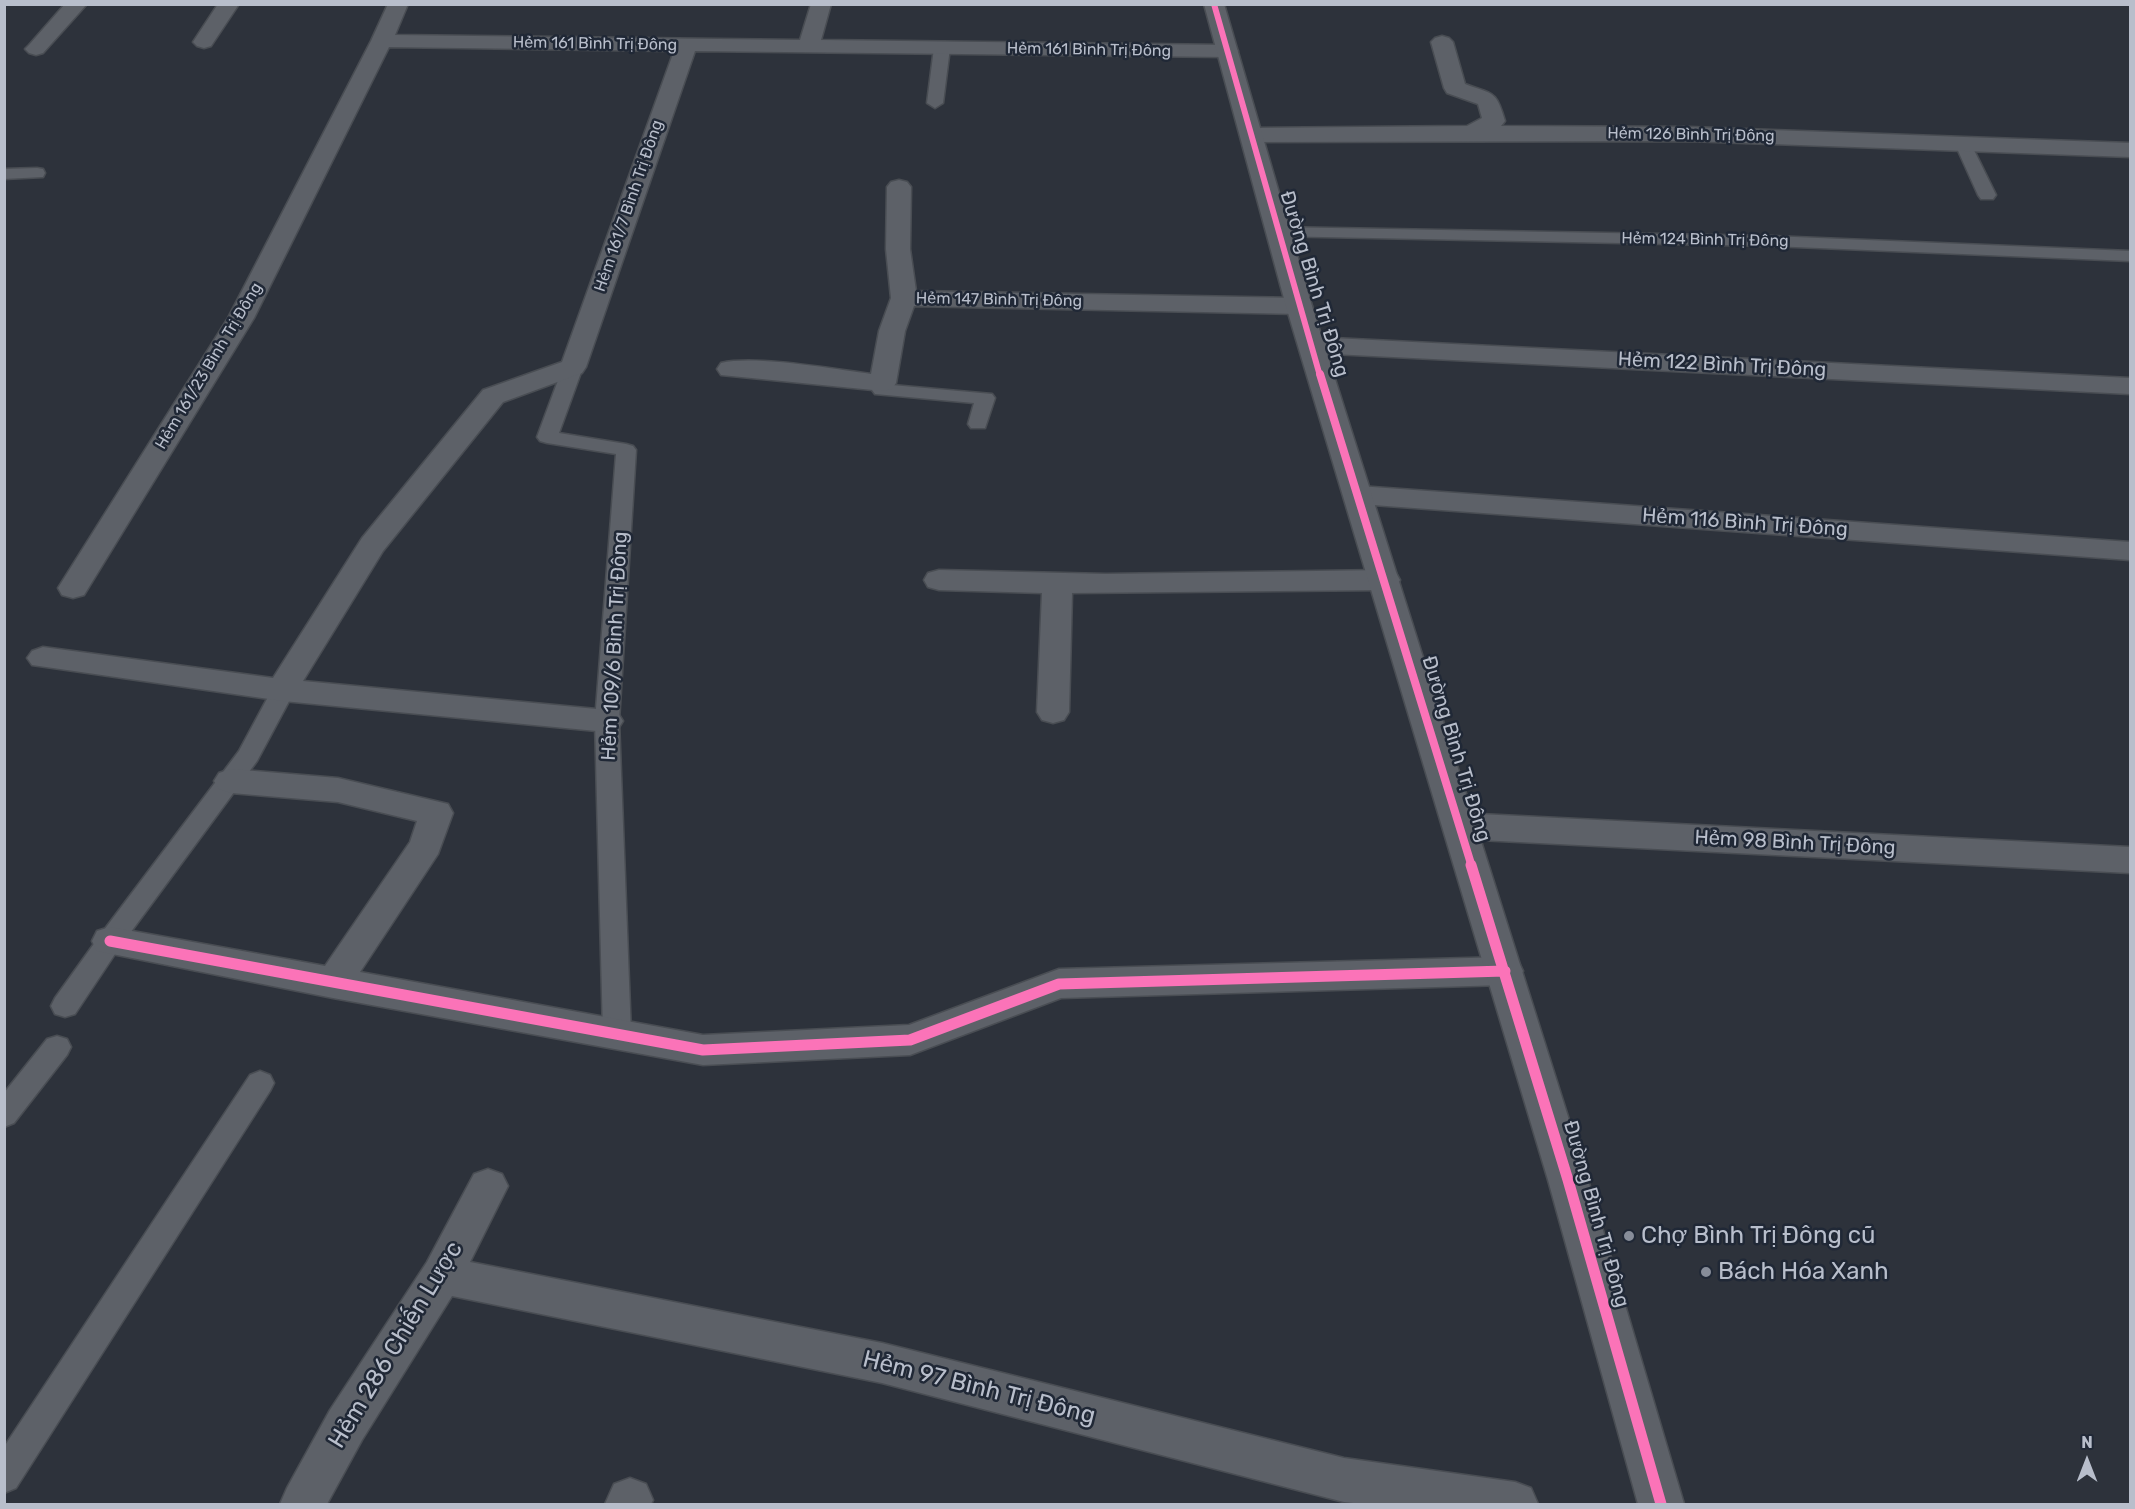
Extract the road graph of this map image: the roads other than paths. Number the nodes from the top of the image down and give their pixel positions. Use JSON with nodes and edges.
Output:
{"nodes":[{"id":1,"x":77,"y":4,"type":"edge"},
{"id":2,"x":229,"y":4,"type":"edge"},
{"id":3,"x":398,"y":4,"type":"edge"},
{"id":4,"x":821,"y":4,"type":"edge"},
{"id":5,"x":1214,"y":4,"type":"edge"},
{"id":6,"x":382,"y":41,"type":"junction"},
{"id":7,"x":204,"y":42,"type":"dead end"},
{"id":8,"x":1442,"y":42,"type":"dead end"},
{"id":9,"x":686,"y":46,"type":"junction"},
{"id":10,"x":808,"y":47,"type":"junction"},
{"id":11,"x":942,"y":48,"type":"junction"},
{"id":12,"x":36,"y":49,"type":"dead end"},
{"id":13,"x":1227,"y":51,"type":"junction"},
{"id":14,"x":935,"y":103,"type":"dead end"},
{"id":15,"x":1471,"y":132,"type":"junction"},
{"id":16,"x":1251,"y":135,"type":"junction"},
{"id":17,"x":1963,"y":144,"type":"junction"},
{"id":18,"x":2130,"y":150,"type":"edge"},
{"id":19,"x":37,"y":173,"type":"dead end"},
{"id":20,"x":4,"y":174,"type":"edge"},
{"id":21,"x":899,"y":188,"type":"dead end"},
{"id":22,"x":1987,"y":195,"type":"dead end"},
{"id":23,"x":1278,"y":232,"type":"junction"},
{"id":24,"x":2130,"y":256,"type":"edge"},
{"id":25,"x":904,"y":298,"type":"junction"},
{"id":26,"x":1299,"y":306,"type":"junction"},
{"id":27,"x":1313,"y":345,"type":"junction"},
{"id":28,"x":573,"y":367,"type":"junction"},
{"id":29,"x":730,"y":369,"type":"dead end"},
{"id":30,"x":883,"y":383,"type":"junction"},
{"id":31,"x":2130,"y":386,"type":"edge"},
{"id":32,"x":978,"y":424,"type":"dead end"},
{"id":33,"x":1359,"y":495,"type":"junction"},
{"id":34,"x":2130,"y":551,"type":"edge"},
{"id":35,"x":939,"y":580,"type":"dead end"},
{"id":36,"x":1385,"y":580,"type":"junction"},
{"id":37,"x":1057,"y":584,"type":"junction"},
{"id":38,"x":74,"y":588,"type":"dead end"},
{"id":39,"x":43,"y":658,"type":"dead end"},
{"id":40,"x":283,"y":690,"type":"junction"},
{"id":41,"x":1053,"y":712,"type":"dead end"},
{"id":42,"x":607,"y":721,"type":"junction"},
{"id":43,"x":231,"y":781,"type":"junction"},
{"id":44,"x":1460,"y":826,"type":"junction"},
{"id":45,"x":2130,"y":860,"type":"edge"},
{"id":46,"x":110,"y":941,"type":"junction"},
{"id":47,"x":1505,"y":971,"type":"junction"},
{"id":48,"x":333,"y":983,"type":"junction"},
{"id":49,"x":65,"y":1006,"type":"dead end"},
{"id":50,"x":617,"y":1034,"type":"junction"},
{"id":51,"x":57,"y":1047,"type":"dead end"},
{"id":52,"x":261,"y":1083,"type":"dead end"},
{"id":53,"x":4,"y":1115,"type":"edge"},
{"id":54,"x":488,"y":1186,"type":"dead end"},
{"id":55,"x":442,"y":1275,"type":"junction"},
{"id":56,"x":4,"y":1477,"type":"edge"},
{"id":57,"x":303,"y":1504,"type":"edge"},
{"id":58,"x":1515,"y":1504,"type":"edge"},
{"id":59,"x":1661,"y":1504,"type":"edge"}],
"edges":[{"from":1,"to":12,"type":"street"},
{"from":2,"to":7,"type":"street"},
{"from":3,"to":6,"type":"street","name":"Hẻm 161/23 Bình Trị Đông"},
{"from":4,"to":10,"type":"street"},
{"from":5,"to":13,"type":"street","name":"Đường Bình Trị Đông"},
{"from":6,"to":9,"type":"street","name":"Hẻm 161 Bình Trị Đông"},
{"from":6,"to":38,"type":"street","name":"Hẻm 161/23 Bình Trị Đông"},
{"from":8,"to":15,"type":"street"},
{"from":9,"to":10,"type":"street","name":"Hẻm 161 Bình Trị Đông"},
{"from":9,"to":28,"type":"street","name":"Hẻm 161/7 Bình Trị Đông"},
{"from":10,"to":11,"type":"street","name":"Hẻm 161 Bình Trị Đông"},
{"from":11,"to":13,"type":"street","name":"Hẻm 161 Bình Trị Đông"},
{"from":11,"to":14,"type":"lane"},
{"from":13,"to":16,"type":"street","name":"Đường Bình Trị Đông"},
{"from":15,"to":16,"type":"street","name":"Hẻm 126 Bình Trị Đông"},
{"from":15,"to":17,"type":"street","name":"Hẻm 126 Bình Trị Đông"},
{"from":16,"to":23,"type":"street","name":"Đường Bình Trị Đông"},
{"from":17,"to":18,"type":"street","name":"Hẻm 126 Bình Trị Đông"},
{"from":17,"to":22,"type":"lane"},
{"from":19,"to":20,"type":"lane"},
{"from":21,"to":25,"type":"street"},
{"from":23,"to":24,"type":"lane","name":"Hẻm 124 Bình Trị Đông"},
{"from":23,"to":26,"type":"street","name":"Đường Bình Trị Đông"},
{"from":25,"to":26,"type":"street","name":"Hẻm 147 Bình Trị Đông"},
{"from":25,"to":30,"type":"street","name":"Hẻm 147 Bình Trị Đông"},
{"from":26,"to":27,"type":"street","name":"Đường Bình Trị Đông"},
{"from":27,"to":31,"type":"street","name":"Hẻm 122 Bình Trị Đông"},
{"from":27,"to":33,"type":"street","name":"Đường Bình Trị Đông"},
{"from":28,"to":40,"type":"street"},
{"from":28,"to":42,"type":"lane","name":"Hẻm 109/6 Bình Trị Đông"},
{"from":29,"to":30,"type":"street"},
{"from":30,"to":32,"type":"lane"},
{"from":33,"to":34,"type":"street","name":"Hẻm 116 Bình Trị Đông"},
{"from":33,"to":36,"type":"street","name":"Đường Bình Trị Đông"},
{"from":35,"to":37,"type":"street"},
{"from":36,"to":37,"type":"street"},
{"from":36,"to":44,"type":"street","name":"Đường Bình Trị Đông"},
{"from":37,"to":41,"type":"street"},
{"from":39,"to":40,"type":"street"},
{"from":40,"to":42,"type":"street"},
{"from":40,"to":43,"type":"lane"},
{"from":42,"to":50,"type":"lane","name":"Hẻm 109/6 Bình Trị Đông"},
{"from":43,"to":46,"type":"lane"},
{"from":43,"to":48,"type":"street"},
{"from":44,"to":45,"type":"street","name":"Hẻm 98 Bình Trị Đông"},
{"from":44,"to":47,"type":"street","name":"Đường Bình Trị Đông"},
{"from":46,"to":48,"type":"street"},
{"from":46,"to":49,"type":"lane"},
{"from":47,"to":50,"type":"street"},
{"from":47,"to":59,"type":"street","name":"Đường Bình Trị Đông"},
{"from":48,"to":50,"type":"street"},
{"from":51,"to":53,"type":"lane"},
{"from":52,"to":56,"type":"lane"},
{"from":54,"to":55,"type":"street","name":"Hẻm 286 Chiến Lược"},
{"from":55,"to":57,"type":"street","name":"Hẻm 286 Chiến Lược"},
{"from":55,"to":58,"type":"street","name":"Hẻm 97 Bình Trị Đông"}]}
